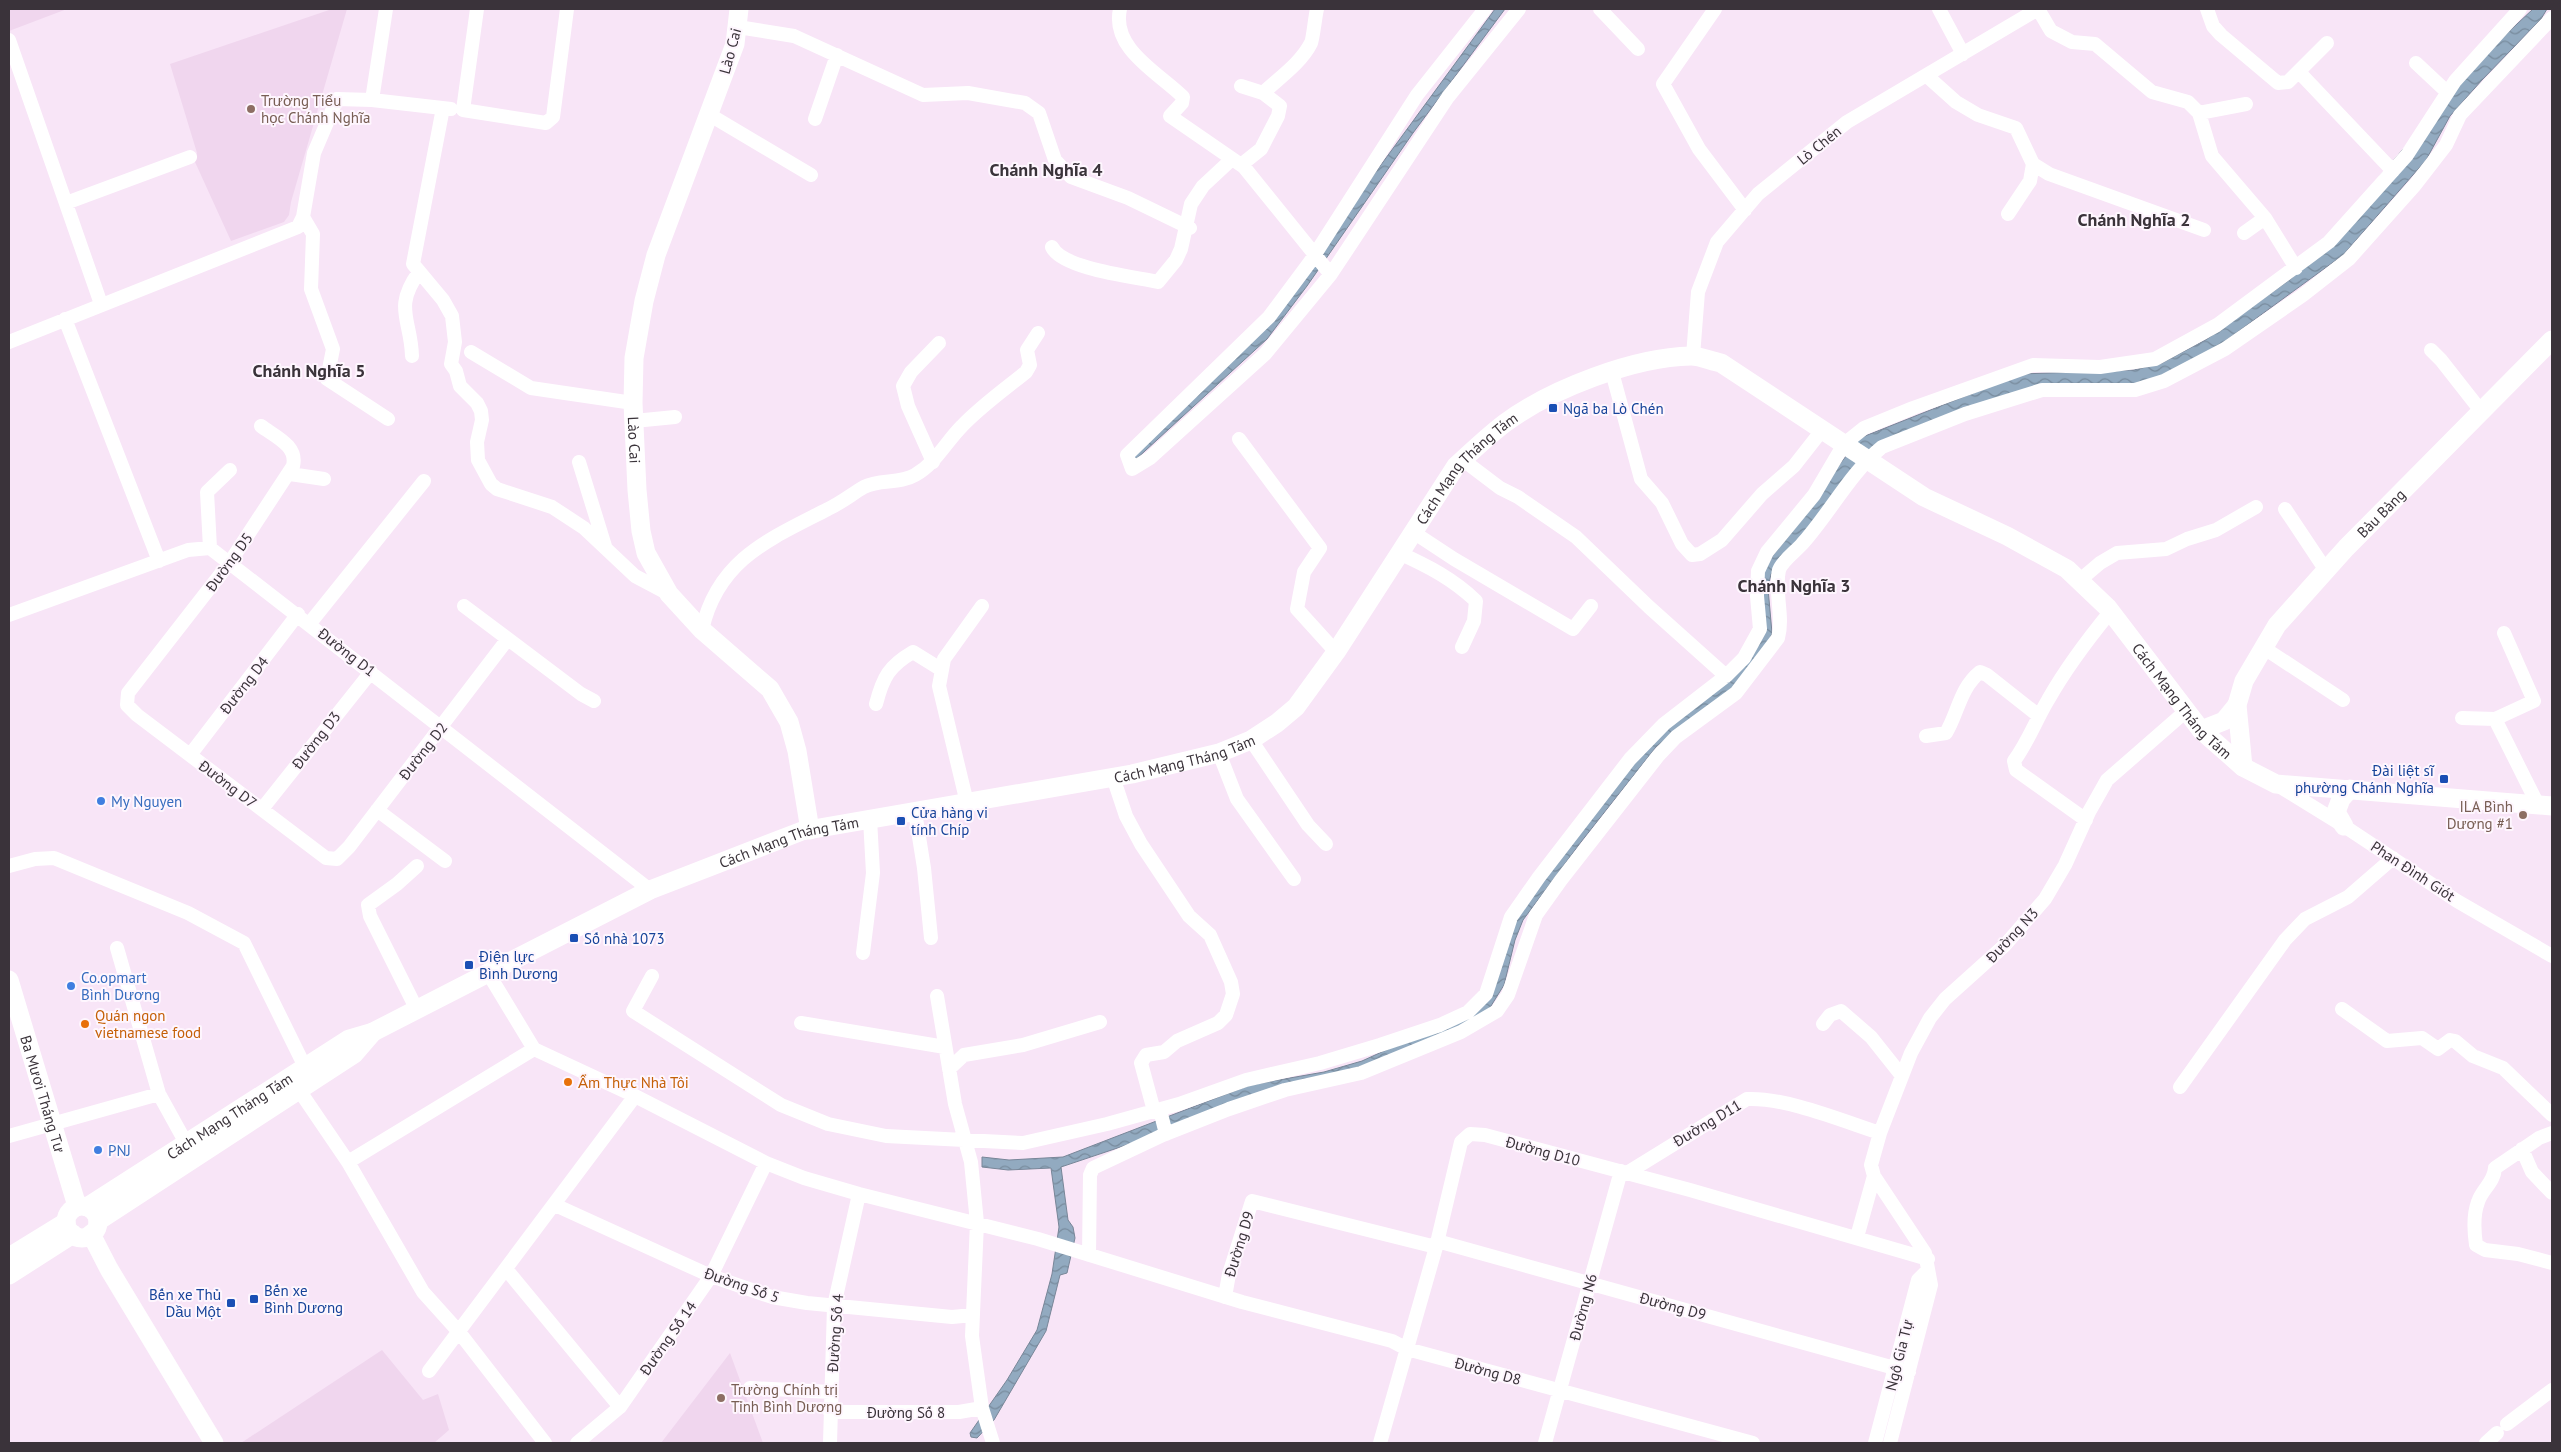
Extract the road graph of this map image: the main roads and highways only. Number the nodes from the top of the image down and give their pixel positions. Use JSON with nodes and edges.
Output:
{"nodes":[{"id":1,"x":738,"y":18,"type":"edge"},
{"id":2,"x":2552,"y":340,"type":"edge"},
{"id":3,"x":2237,"y":705,"type":"junction"},
{"id":4,"x":2201,"y":730,"type":"junction"},
{"id":5,"x":2243,"y":767,"type":"junction"},
{"id":6,"x":2350,"y":789,"type":"junction"},
{"id":7,"x":2545,"y":805,"type":"edge"},
{"id":8,"x":2344,"y":826,"type":"road end"},
{"id":9,"x":810,"y":830,"type":"junction"},
{"id":10,"x":9,"y":980,"type":"edge"},
{"id":11,"x":373,"y":1032,"type":"junction"},
{"id":12,"x":82,"y":1221,"type":"junction"},
{"id":13,"x":9,"y":1257,"type":"edge"},
{"id":14,"x":9,"y":1275,"type":"edge"},
{"id":15,"x":214,"y":1443,"type":"edge"}],
"edges":[{"from":1,"to":9,"type":"main road","name":"Lào Cai"},
{"from":2,"to":3,"type":"main road","name":"Bàu Bàng"},
{"from":3,"to":4,"type":"main road"},
{"from":3,"to":5,"type":"main road"},
{"from":4,"to":5,"type":"main road","name":"Cách Mạng Tháng Tám"},
{"from":4,"to":9,"type":"main road","name":"Cách Mạng Tháng Tám"},
{"from":5,"to":6,"type":"main road","name":"Cách Mạng Tháng Tám"},
{"from":6,"to":7,"type":"main road","name":"Cách Mạng Tháng Tám"},
{"from":6,"to":8,"type":"main road"},
{"from":9,"to":11,"type":"main road","name":"Cách Mạng Tháng Tám"},
{"from":10,"to":12,"type":"main road","name":"Ba Mươi Tháng Tư"},
{"from":11,"to":12,"type":"main road","name":"Cách Mạng Tháng Tám"},
{"from":11,"to":12,"type":"main road","name":"Cách Mạng Tháng Tám"},
{"from":12,"to":13,"type":"main road","name":"Cách Mạng Tháng Tám"},
{"from":12,"to":14,"type":"main road","name":"Cách Mạng Tháng Tám"},
{"from":12,"to":15,"type":"main road","name":"Ba Mươi Tháng Tư"}]}
